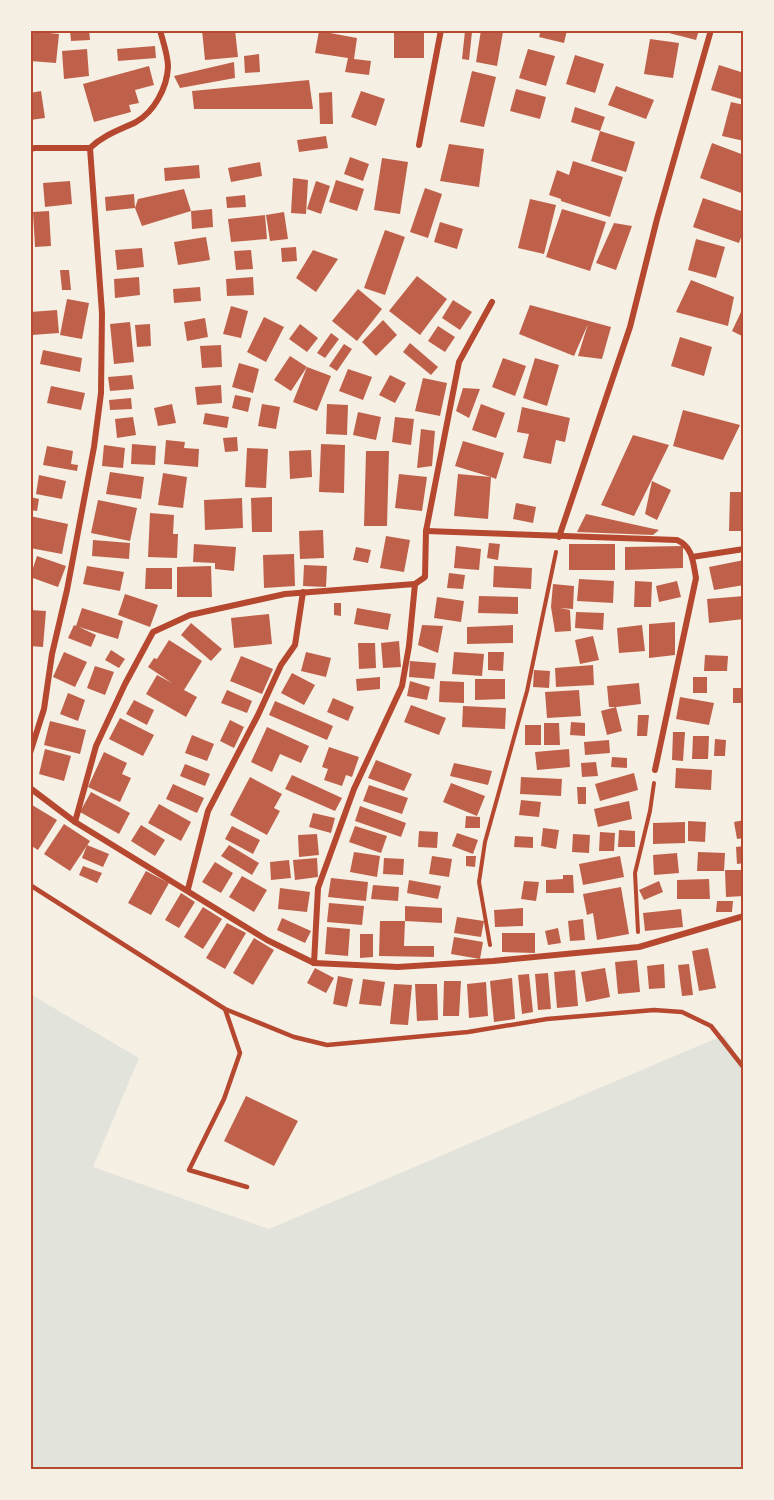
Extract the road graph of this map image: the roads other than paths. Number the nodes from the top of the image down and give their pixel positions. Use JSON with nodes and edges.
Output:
{"nodes":[{"id":1,"x":160,"y":30,"type":"edge"},
{"id":2,"x":441,"y":30,"type":"edge"},
{"id":3,"x":711,"y":30,"type":"edge"},
{"id":4,"x":419,"y":145,"type":"dead end"},
{"id":5,"x":90,"y":147,"type":"junction"},
{"id":6,"x":30,"y":149,"type":"edge"},
{"id":7,"x":492,"y":302,"type":"dead end"},
{"id":8,"x":426,"y":531,"type":"junction"},
{"id":9,"x":559,"y":537,"type":"junction"},
{"id":10,"x":744,"y":549,"type":"edge"},
{"id":11,"x":692,"y":557,"type":"junction"},
{"id":12,"x":415,"y":584,"type":"junction"},
{"id":13,"x":303,"y":592,"type":"junction"},
{"id":14,"x":30,"y":753,"type":"edge"},
{"id":15,"x":655,"y":770,"type":"road end"},
{"id":16,"x":30,"y":788,"type":"edge"},
{"id":17,"x":75,"y":822,"type":"junction"},
{"id":18,"x":30,"y":885,"type":"edge"},
{"id":19,"x":188,"y":890,"type":"junction"},
{"id":20,"x":744,"y":916,"type":"edge"},
{"id":21,"x":314,"y":963,"type":"junction"},
{"id":22,"x":225,"y":1009,"type":"junction"},
{"id":23,"x":744,"y":1068,"type":"edge"},
{"id":24,"x":248,"y":1187,"type":"dead end"}],
"edges":[{"from":1,"to":5,"type":"street"},
{"from":2,"to":4,"type":"street"},
{"from":3,"to":9,"type":"street"},
{"from":5,"to":6,"type":"street"},
{"from":5,"to":14,"type":"street"},
{"from":7,"to":8,"type":"street"},
{"from":8,"to":9,"type":"street"},
{"from":8,"to":12,"type":"street"},
{"from":9,"to":11,"type":"street"},
{"from":10,"to":11,"type":"street"},
{"from":11,"to":15,"type":"street"},
{"from":12,"to":13,"type":"street"},
{"from":12,"to":21,"type":"street"},
{"from":13,"to":17,"type":"street"},
{"from":13,"to":19,"type":"street"},
{"from":16,"to":17,"type":"street"},
{"from":17,"to":19,"type":"street"},
{"from":18,"to":22,"type":"lane"},
{"from":19,"to":21,"type":"street"},
{"from":20,"to":21,"type":"street"},
{"from":22,"to":23,"type":"lane"},
{"from":22,"to":24,"type":"lane"}]}
